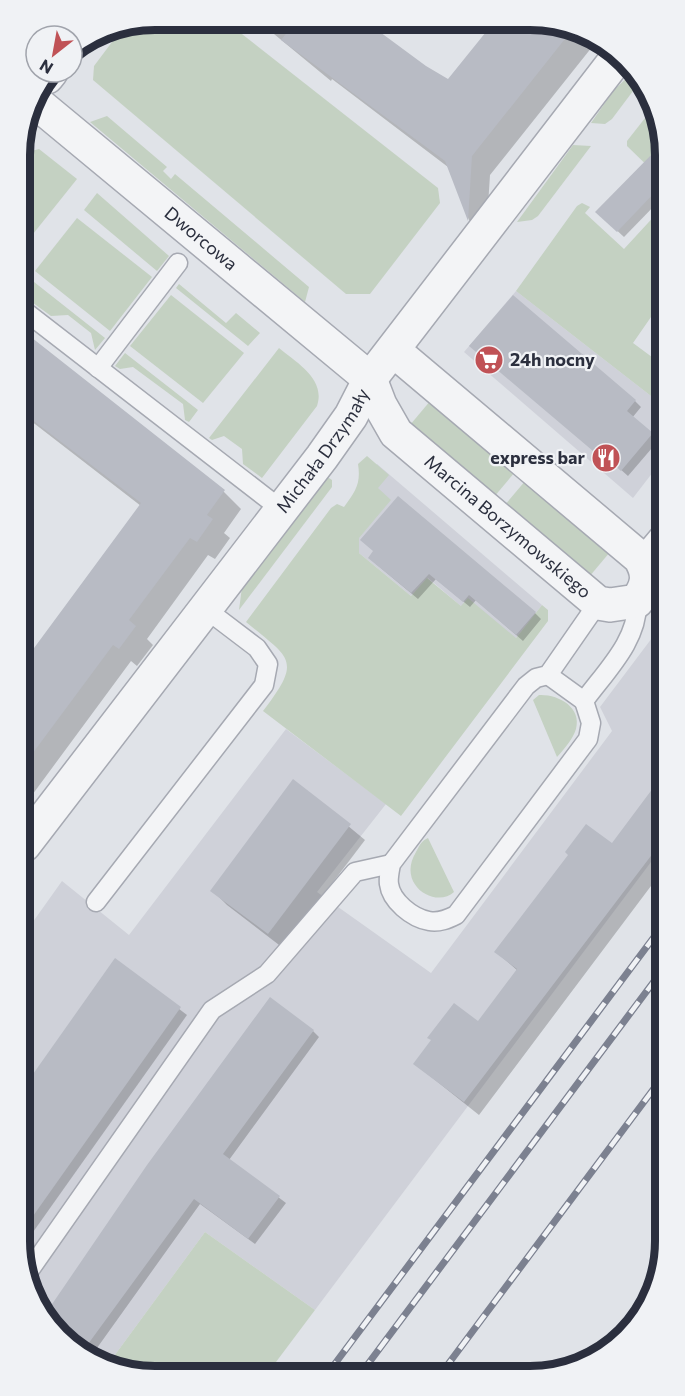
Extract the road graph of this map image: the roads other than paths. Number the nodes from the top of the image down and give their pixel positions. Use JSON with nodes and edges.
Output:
{"nodes":[{"id":1,"x":613,"y":62,"type":"edge"},
{"id":2,"x":40,"y":106,"type":"edge"},
{"id":3,"x":178,"y":263,"type":"dead end"},
{"id":4,"x":30,"y":316,"type":"edge"},
{"id":5,"x":393,"y":350,"type":"junction"},
{"id":6,"x":98,"y":368,"type":"junction"},
{"id":7,"x":370,"y":378,"type":"junction"},
{"id":8,"x":282,"y":510,"type":"junction"},
{"id":9,"x":649,"y":573,"type":"edge"},
{"id":10,"x":598,"y":603,"type":"junction"},
{"id":11,"x":207,"y":610,"type":"junction"},
{"id":12,"x":548,"y":675,"type":"junction"},
{"id":13,"x":584,"y":702,"type":"junction"},
{"id":14,"x":30,"y":837,"type":"edge"},
{"id":15,"x":391,"y":864,"type":"junction"},
{"id":16,"x":96,"y":902,"type":"dead end"},
{"id":17,"x":32,"y":1266,"type":"edge"}],
"edges":[{"from":1,"to":5,"type":"street","name":"Michała Drzymały"},
{"from":2,"to":7,"type":"street","name":"Dworcowa"},
{"from":3,"to":6,"type":"lane"},
{"from":4,"to":6,"type":"lane"},
{"from":5,"to":7,"type":"street","name":"Michała Drzymały"},
{"from":5,"to":9,"type":"street"},
{"from":6,"to":8,"type":"lane"},
{"from":7,"to":8,"type":"street","name":"Michała Drzymały"},
{"from":7,"to":10,"type":"street","name":"Marcina Borzymowskiego"},
{"from":8,"to":11,"type":"street","name":"Michała Drzymały"},
{"from":9,"to":10,"type":"street","name":"Marcina Borzymowskiego"},
{"from":9,"to":13,"type":"lane"},
{"from":10,"to":12,"type":"lane"},
{"from":11,"to":14,"type":"street","name":"Michała Drzymały"},
{"from":11,"to":16,"type":"lane"},
{"from":12,"to":13,"type":"lane"},
{"from":12,"to":15,"type":"lane"},
{"from":13,"to":15,"type":"lane"},
{"from":15,"to":17,"type":"lane"}]}
